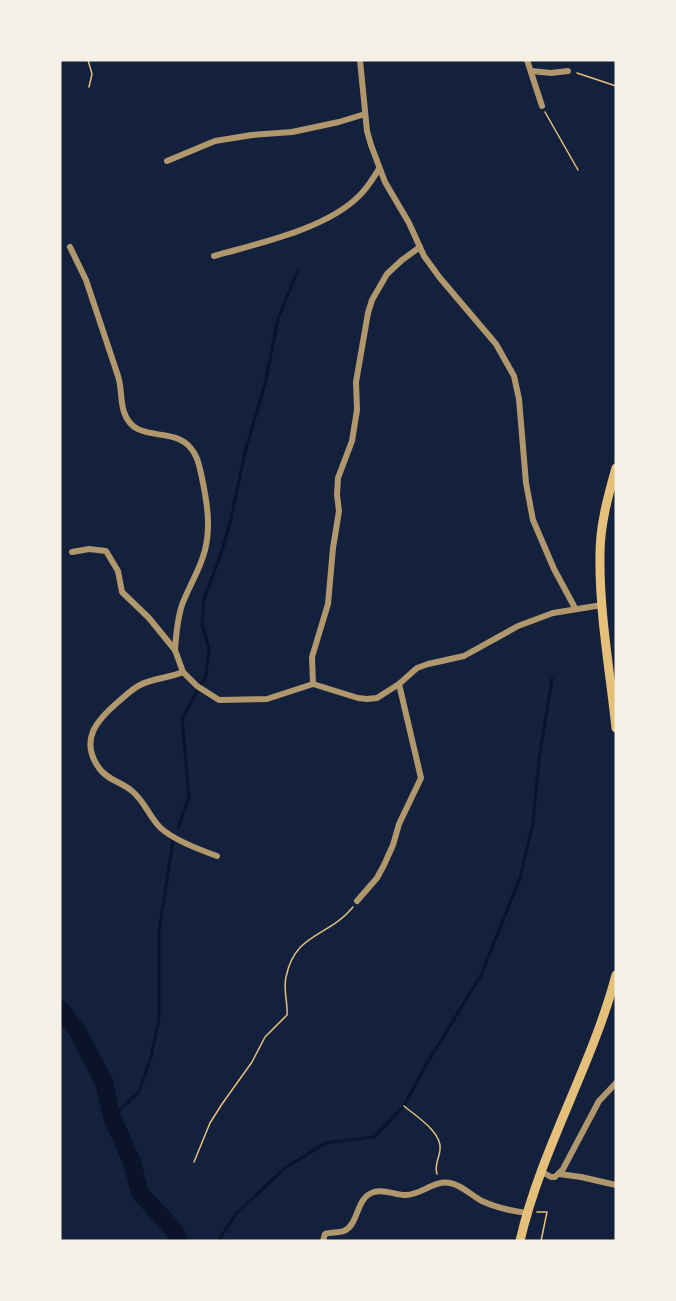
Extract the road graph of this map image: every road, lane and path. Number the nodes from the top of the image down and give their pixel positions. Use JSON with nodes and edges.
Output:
{"nodes":[{"id":1,"x":88,"y":60,"type":"edge"},
{"id":2,"x":360,"y":60,"type":"edge"},
{"id":3,"x":527,"y":60,"type":"edge"},
{"id":4,"x":531,"y":71,"type":"junction"},
{"id":5,"x":568,"y":71,"type":"joint"},
{"id":6,"x":616,"y":86,"type":"edge"},
{"id":7,"x":89,"y":87,"type":"dead end"},
{"id":8,"x":542,"y":106,"type":"joint"},
{"id":9,"x":365,"y":114,"type":"junction"},
{"id":10,"x":167,"y":161,"type":"dead end"},
{"id":11,"x":379,"y":169,"type":"junction"},
{"id":12,"x":578,"y":170,"type":"dead end"},
{"id":13,"x":70,"y":247,"type":"dead end"},
{"id":14,"x":420,"y":247,"type":"junction"},
{"id":15,"x":214,"y":256,"type":"dead end"},
{"id":16,"x":616,"y":468,"type":"edge"},
{"id":17,"x":72,"y":552,"type":"dead end"},
{"id":18,"x":602,"y":605,"type":"junction"},
{"id":19,"x":575,"y":608,"type":"junction"},
{"id":20,"x":175,"y":650,"type":"junction"},
{"id":21,"x":183,"y":672,"type":"junction"},
{"id":22,"x":313,"y":684,"type":"junction"},
{"id":23,"x":399,"y":684,"type":"junction"},
{"id":24,"x":614,"y":692,"type":"edge"},
{"id":25,"x":616,"y":729,"type":"edge"},
{"id":26,"x":217,"y":856,"type":"dead end"},
{"id":27,"x":357,"y":901,"type":"joint"},
{"id":28,"x":616,"y":975,"type":"edge"},
{"id":29,"x":616,"y":1083,"type":"edge"},
{"id":30,"x":404,"y":1106,"type":"dead end"},
{"id":31,"x":194,"y":1162,"type":"dead end"},
{"id":32,"x":542,"y":1172,"type":"junction"},
{"id":33,"x":559,"y":1174,"type":"junction"},
{"id":34,"x":441,"y":1183,"type":"junction"},
{"id":35,"x":616,"y":1185,"type":"edge"},
{"id":36,"x":541,"y":1212,"type":"dead end"},
{"id":37,"x":527,"y":1213,"type":"junction"},
{"id":38,"x":323,"y":1241,"type":"edge"},
{"id":39,"x":520,"y":1241,"type":"edge"},
{"id":40,"x":541,"y":1241,"type":"edge"}],
"edges":[{"from":1,"to":7,"type":"path"},
{"from":2,"to":9,"type":"street"},
{"from":3,"to":4,"type":"street"},
{"from":4,"to":5,"type":"street"},
{"from":4,"to":8,"type":"street"},
{"from":5,"to":6,"type":"path"},
{"from":8,"to":12,"type":"path"},
{"from":9,"to":10,"type":"street"},
{"from":9,"to":11,"type":"street"},
{"from":11,"to":14,"type":"street"},
{"from":11,"to":15,"type":"street"},
{"from":13,"to":20,"type":"street"},
{"from":14,"to":19,"type":"street"},
{"from":14,"to":22,"type":"street"},
{"from":16,"to":18,"type":"main road"},
{"from":17,"to":20,"type":"street"},
{"from":18,"to":19,"type":"street"},
{"from":18,"to":24,"type":"main road"},
{"from":19,"to":23,"type":"street"},
{"from":20,"to":21,"type":"street"},
{"from":21,"to":22,"type":"street"},
{"from":21,"to":26,"type":"street"},
{"from":22,"to":23,"type":"street"},
{"from":23,"to":27,"type":"street"},
{"from":24,"to":25,"type":"main road"},
{"from":27,"to":31,"type":"path"},
{"from":28,"to":32,"type":"main road"},
{"from":29,"to":33,"type":"street"},
{"from":30,"to":34,"type":"path"},
{"from":32,"to":33,"type":"street"},
{"from":32,"to":37,"type":"main road"},
{"from":33,"to":35,"type":"street"},
{"from":34,"to":37,"type":"street"},
{"from":34,"to":38,"type":"street"},
{"from":36,"to":40,"type":"path"},
{"from":37,"to":39,"type":"main road"}]}
